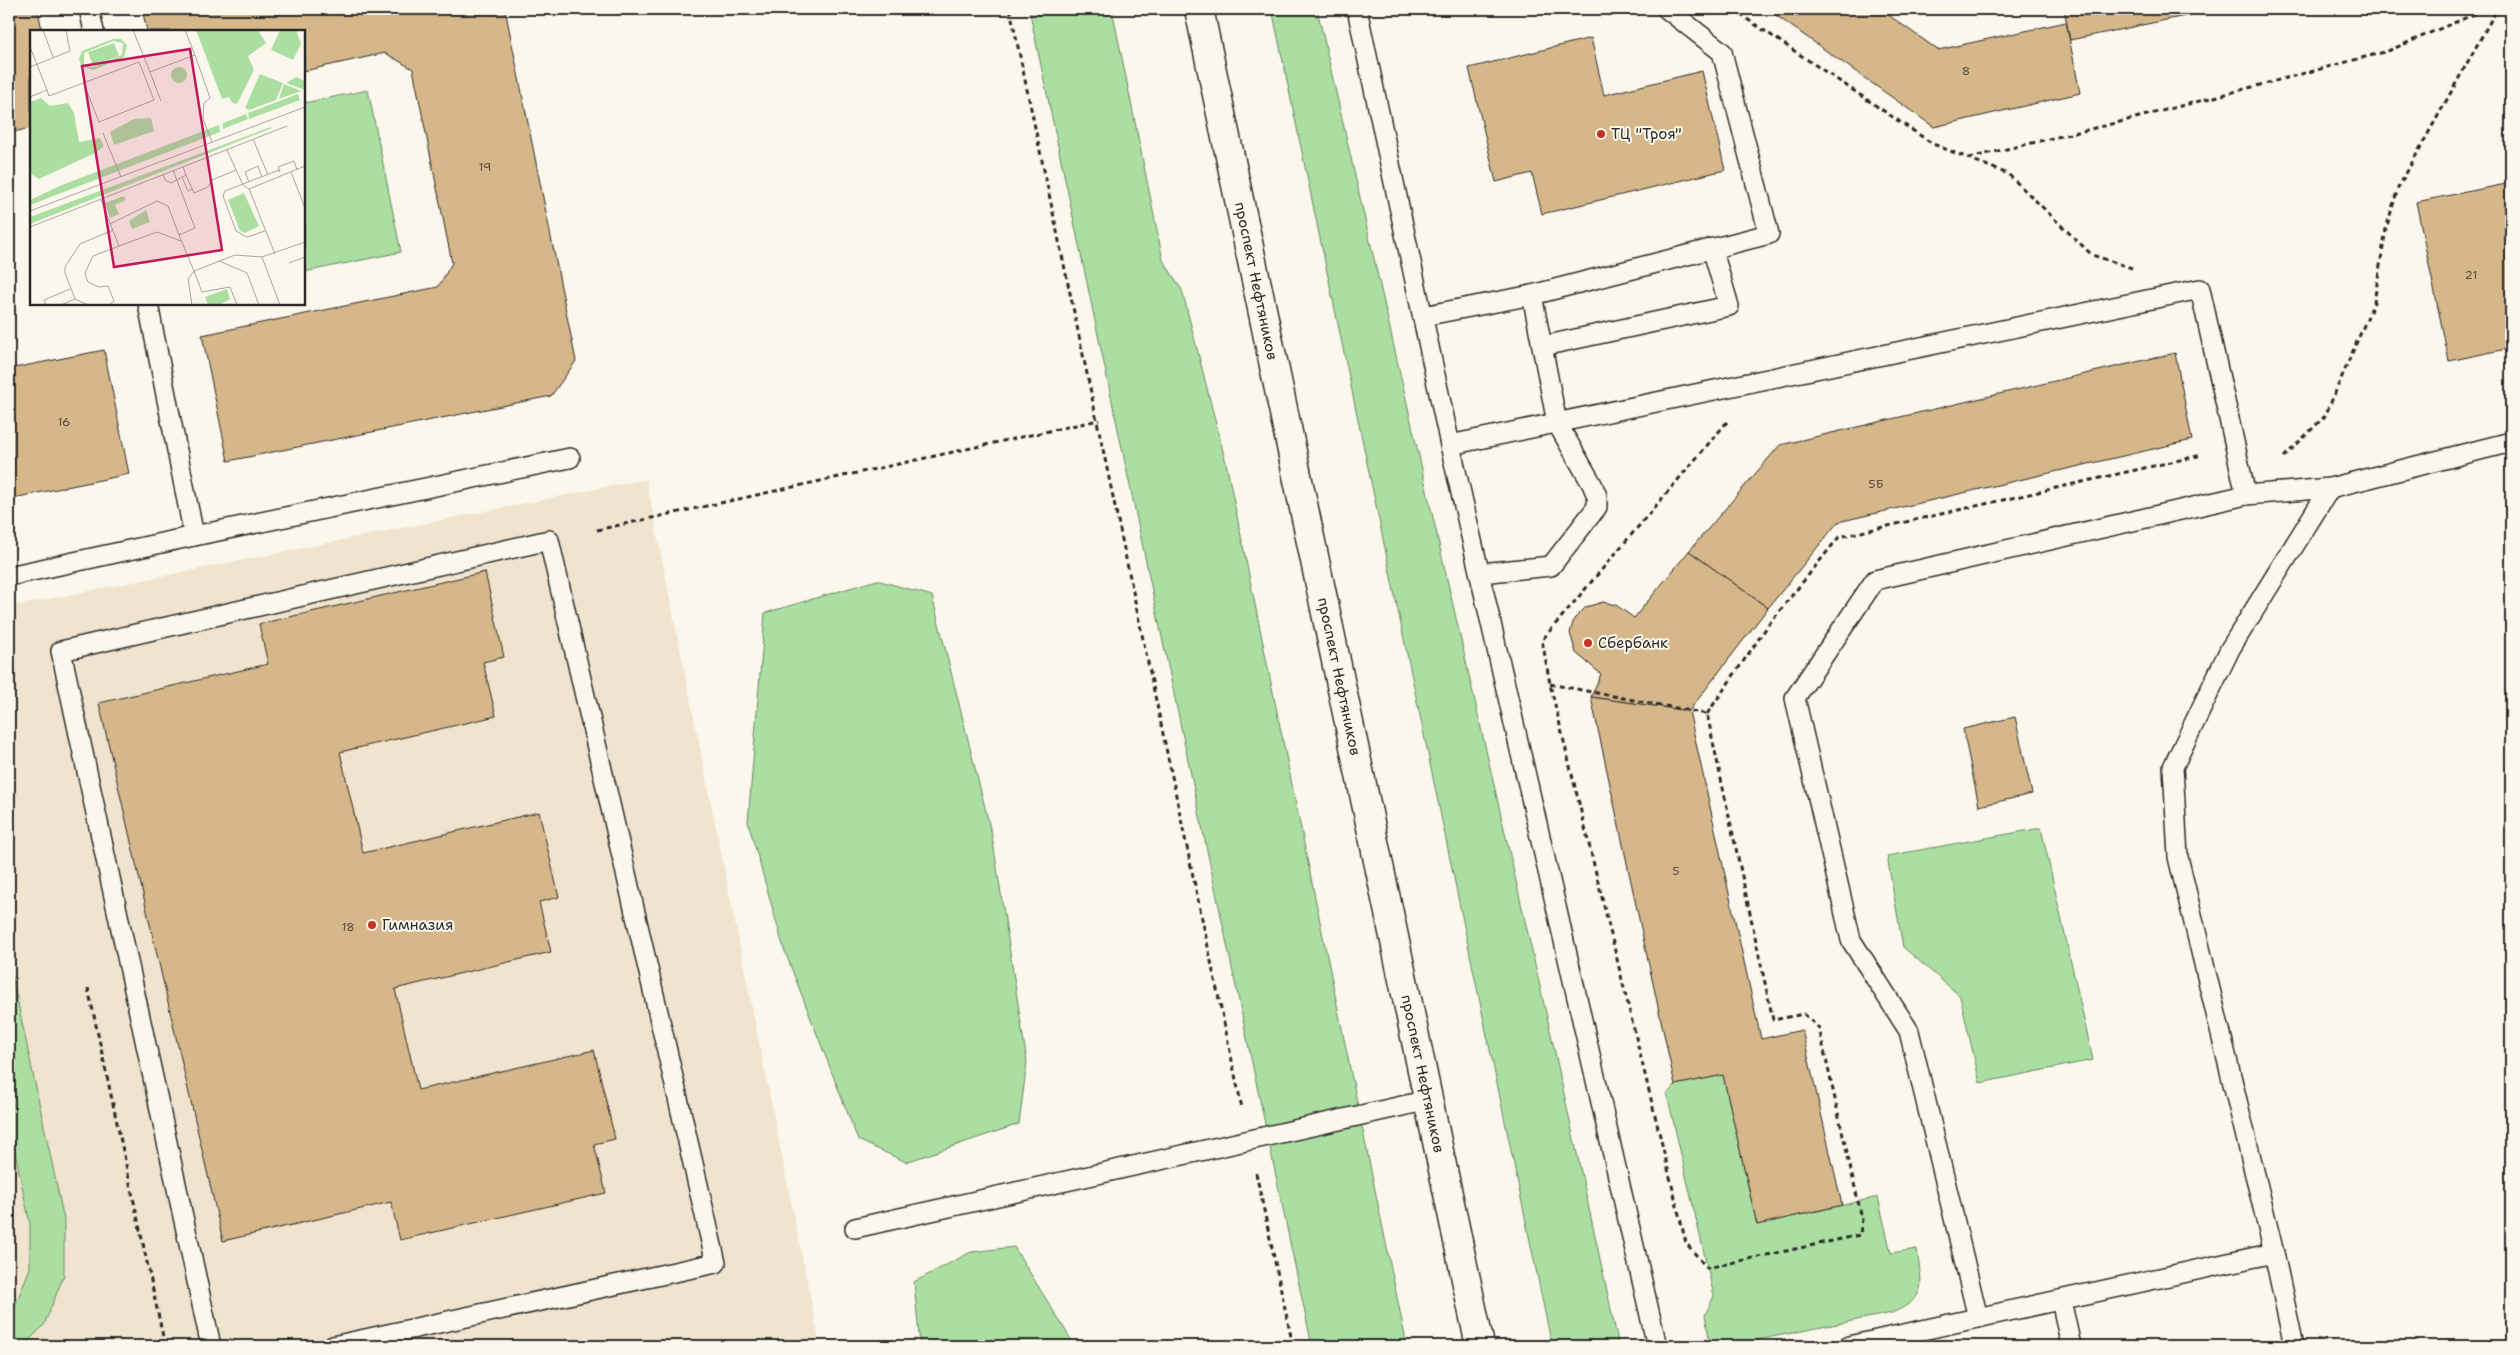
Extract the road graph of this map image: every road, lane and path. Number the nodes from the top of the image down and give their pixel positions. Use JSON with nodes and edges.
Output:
{"nodes":[{"id":1,"x":89,"y":9,"type":"edge"},
{"id":2,"x":1010,"y":9,"type":"edge"},
{"id":3,"x":1199,"y":9,"type":"edge"},
{"id":4,"x":1357,"y":9,"type":"edge"},
{"id":5,"x":1667,"y":9,"type":"edge"},
{"id":6,"x":1732,"y":9,"type":"edge"},
{"id":7,"x":2486,"y":9,"type":"edge"},
{"id":8,"x":2497,"y":9,"type":"edge"},
{"id":9,"x":94,"y":30,"type":"edge"},
{"id":10,"x":1969,"y":158,"type":"junction"},
{"id":11,"x":1712,"y":248,"type":"junction"},
{"id":12,"x":2137,"y":269,"type":"dead end"},
{"id":13,"x":1532,"y":295,"type":"junction"},
{"id":14,"x":148,"y":305,"type":"edge"},
{"id":15,"x":1423,"y":316,"type":"junction"},
{"id":16,"x":1543,"y":346,"type":"junction"},
{"id":17,"x":1099,"y":420,"type":"junction"},
{"id":18,"x":1728,"y":422,"type":"dead end"},
{"id":19,"x":1557,"y":423,"type":"junction"},
{"id":20,"x":2511,"y":442,"type":"edge"},
{"id":21,"x":1450,"y":445,"type":"junction"},
{"id":22,"x":2205,"y":454,"type":"dead end"},
{"id":23,"x":570,"y":458,"type":"dead end"},
{"id":24,"x":2330,"y":488,"type":"junction"},
{"id":25,"x":2246,"y":495,"type":"junction"},
{"id":26,"x":597,"y":530,"type":"dead end"},
{"id":27,"x":194,"y":536,"type":"junction"},
{"id":28,"x":1480,"y":573,"type":"junction"},
{"id":29,"x":9,"y":576,"type":"edge"},
{"id":30,"x":1550,"y":684,"type":"junction"},
{"id":31,"x":1707,"y":714,"type":"junction"},
{"id":32,"x":88,"y":988,"type":"dead end"},
{"id":33,"x":1429,"y":1100,"type":"junction"},
{"id":34,"x":1249,"y":1140,"type":"junction"},
{"id":35,"x":855,"y":1228,"type":"dead end"},
{"id":36,"x":2274,"y":1254,"type":"junction"},
{"id":37,"x":2061,"y":1300,"type":"junction"},
{"id":38,"x":1978,"y":1318,"type":"junction"},
{"id":39,"x":165,"y":1346,"type":"edge"},
{"id":40,"x":211,"y":1346,"type":"edge"},
{"id":41,"x":333,"y":1346,"type":"edge"},
{"id":42,"x":1293,"y":1346,"type":"edge"},
{"id":43,"x":1480,"y":1346,"type":"edge"},
{"id":44,"x":1657,"y":1346,"type":"edge"},
{"id":45,"x":1849,"y":1346,"type":"edge"},
{"id":46,"x":2071,"y":1346,"type":"edge"},
{"id":47,"x":2294,"y":1346,"type":"edge"}],
"edges":[{"from":1,"to":9,"type":"lane"},
{"from":2,"to":17,"type":"path"},
{"from":3,"to":33,"type":"main road","name":"проспект Нефтяников"},
{"from":4,"to":15,"type":"lane"},
{"from":5,"to":11,"type":"lane"},
{"from":6,"to":10,"type":"path"},
{"from":7,"to":10,"type":"path"},
{"from":8,"to":25,"type":"path"},
{"from":10,"to":12,"type":"path"},
{"from":11,"to":13,"type":"lane"},
{"from":11,"to":16,"type":"lane"},
{"from":13,"to":15,"type":"lane"},
{"from":13,"to":16,"type":"lane"},
{"from":14,"to":27,"type":"lane"},
{"from":15,"to":21,"type":"lane"},
{"from":16,"to":19,"type":"lane"},
{"from":17,"to":26,"type":"path"},
{"from":17,"to":34,"type":"path"},
{"from":18,"to":30,"type":"path"},
{"from":19,"to":21,"type":"lane"},
{"from":19,"to":25,"type":"lane"},
{"from":19,"to":28,"type":"lane"},
{"from":20,"to":24,"type":"lane"},
{"from":21,"to":28,"type":"lane"},
{"from":22,"to":31,"type":"path"},
{"from":23,"to":27,"type":"lane"},
{"from":24,"to":25,"type":"lane"},
{"from":24,"to":36,"type":"lane"},
{"from":25,"to":38,"type":"lane"},
{"from":27,"to":29,"type":"lane"},
{"from":28,"to":44,"type":"lane"},
{"from":30,"to":31,"type":"path"},
{"from":30,"to":31,"type":"path"},
{"from":32,"to":39,"type":"path"},
{"from":33,"to":34,"type":"lane"},
{"from":33,"to":43,"type":"main road","name":"проспект Нефтяников"},
{"from":34,"to":35,"type":"lane"},
{"from":34,"to":42,"type":"path"},
{"from":36,"to":37,"type":"lane"},
{"from":36,"to":47,"type":"lane"},
{"from":37,"to":38,"type":"lane"},
{"from":37,"to":46,"type":"lane"},
{"from":38,"to":45,"type":"lane"},
{"from":40,"to":41,"type":"lane"}]}
